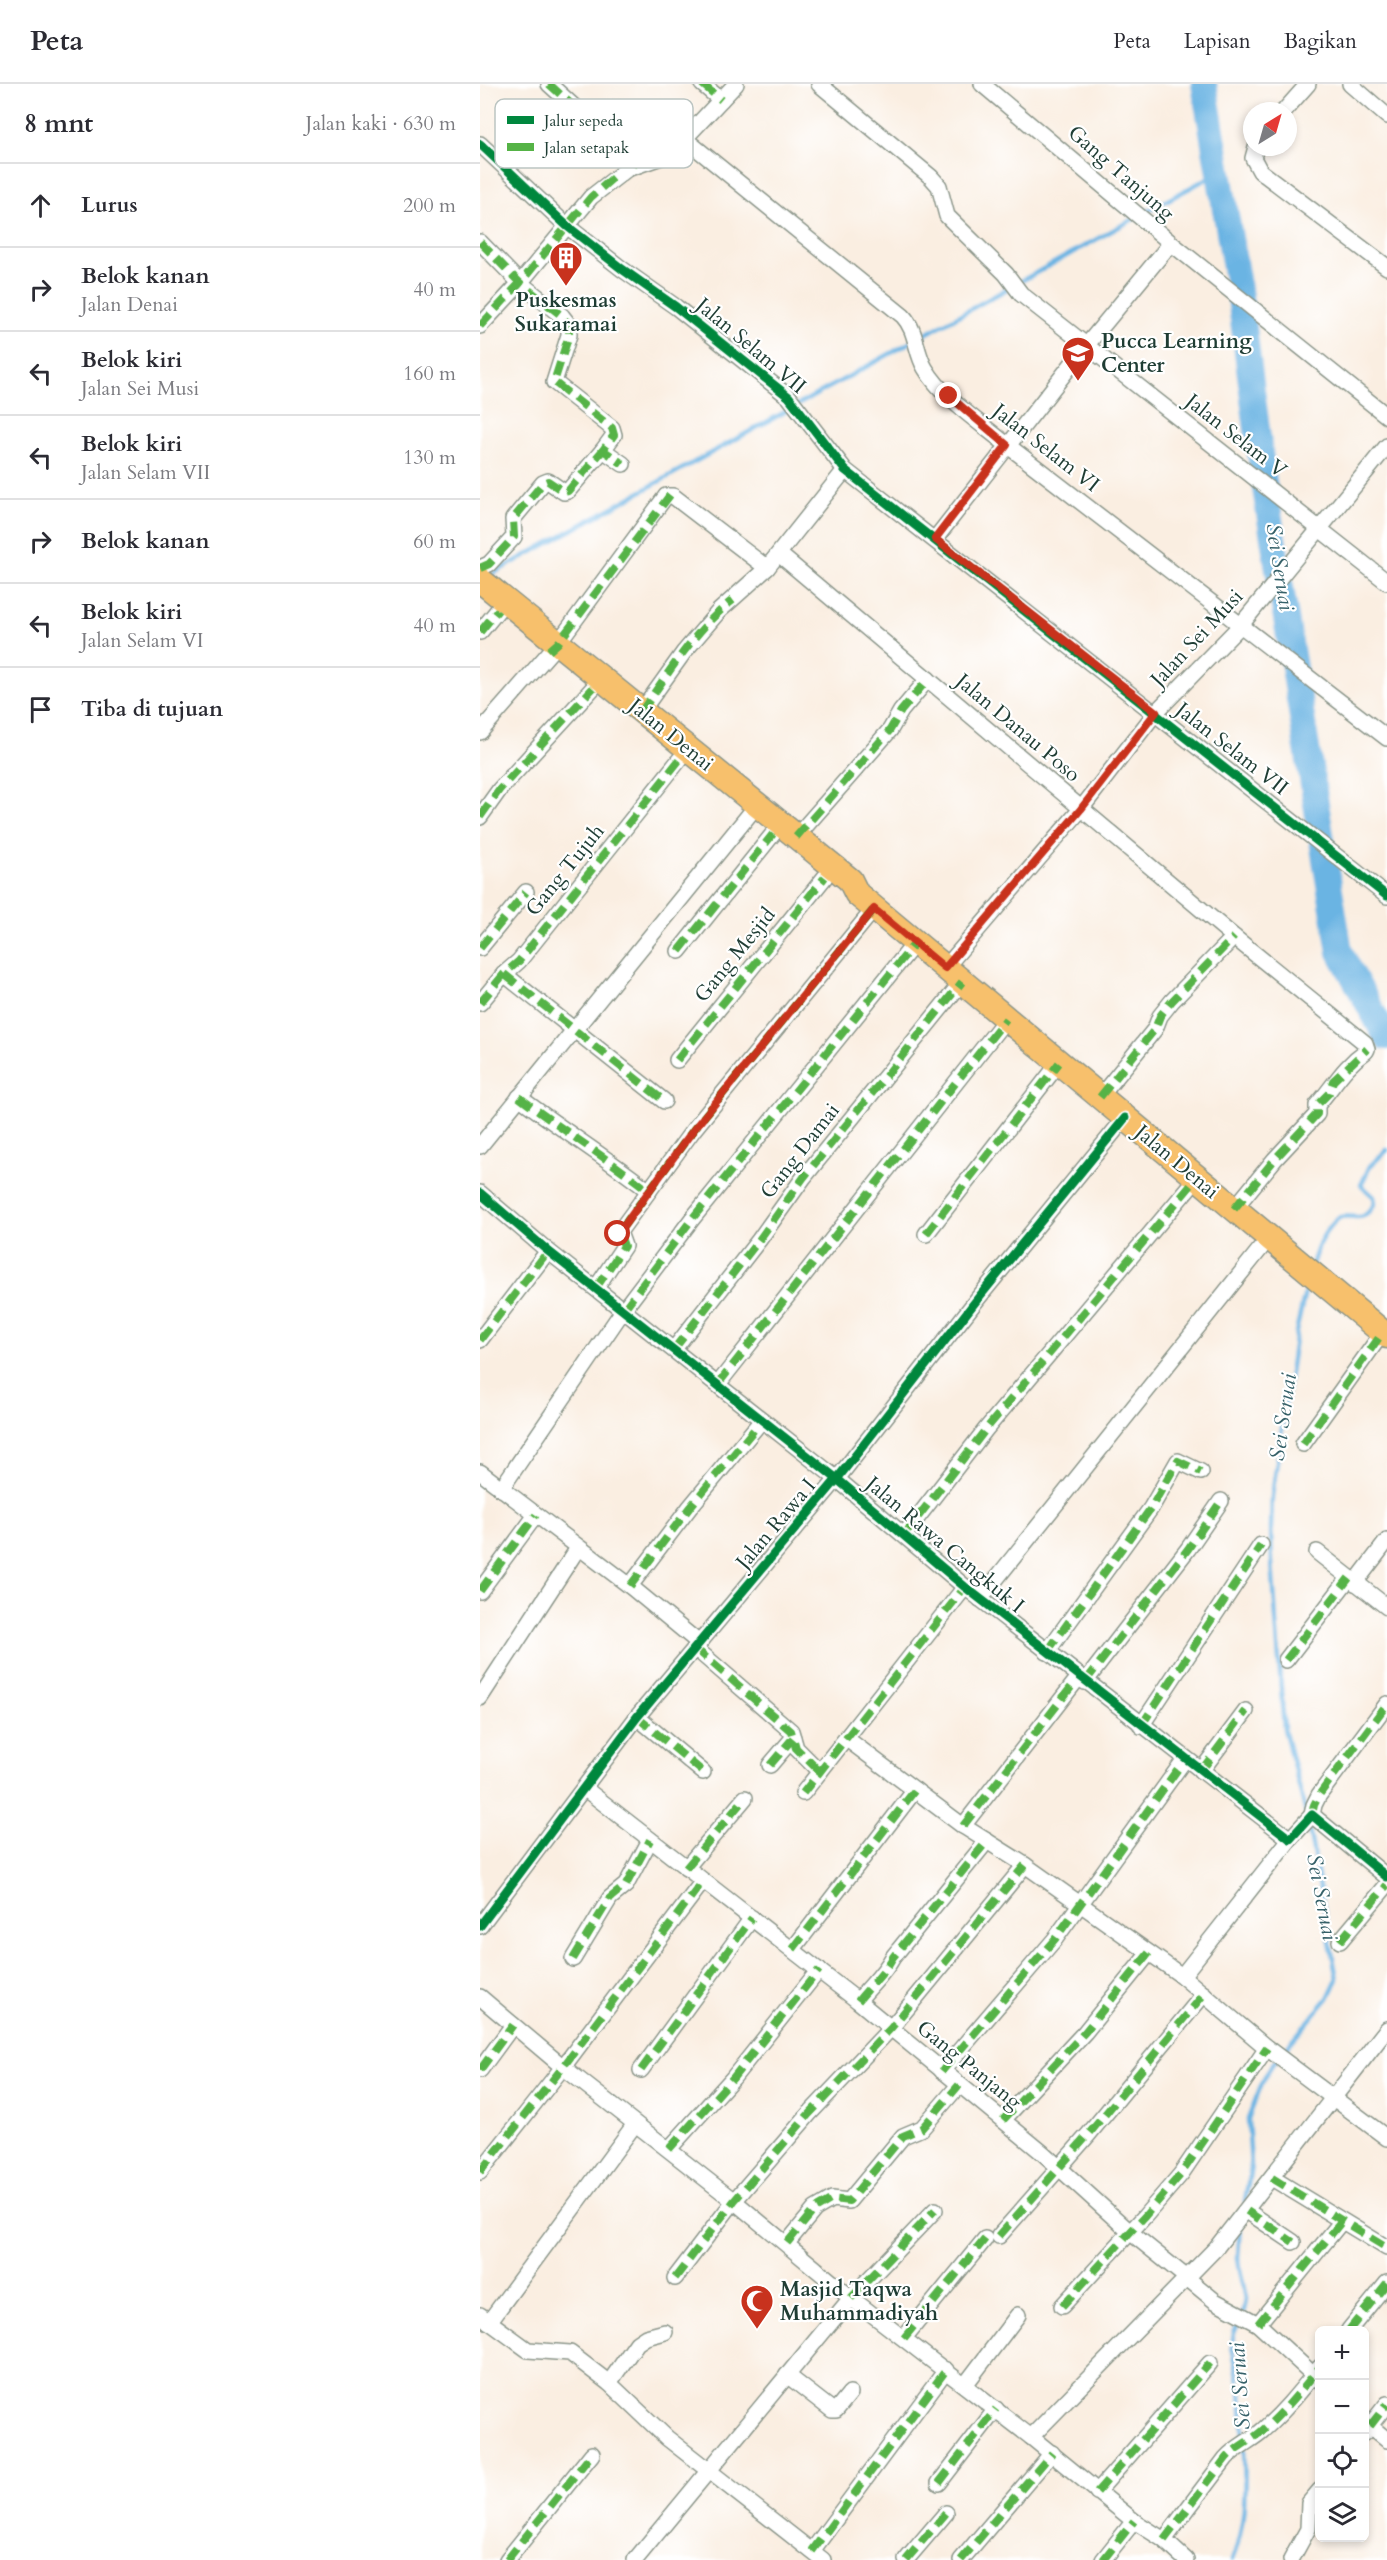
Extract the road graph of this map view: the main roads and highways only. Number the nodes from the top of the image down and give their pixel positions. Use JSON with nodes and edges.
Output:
{"nodes":[{"id":1,"x":480,"y":580,"type":"edge"},
{"id":2,"x":489,"y":603,"type":"edge"},
{"id":3,"x":553,"y":647,"type":"junction"},
{"id":4,"x":753,"y":810,"type":"junction"},
{"id":5,"x":866,"y":902,"type":"junction"},
{"id":6,"x":1385,"y":1334,"type":"edge"}],
"edges":[{"from":1,"to":3,"type":"main road","name":"Jalan Denai"},
{"from":2,"to":3,"type":"main road","name":"Jalan Denai"},
{"from":3,"to":4,"type":"main road","name":"Jalan Denai"},
{"from":3,"to":4,"type":"main road","name":"Jalan Denai"},
{"from":4,"to":5,"type":"main road","name":"Jalan Denai"},
{"from":4,"to":5,"type":"main road","name":"Jalan Denai"},
{"from":5,"to":6,"type":"main road","name":"Jalan Denai"}]}
